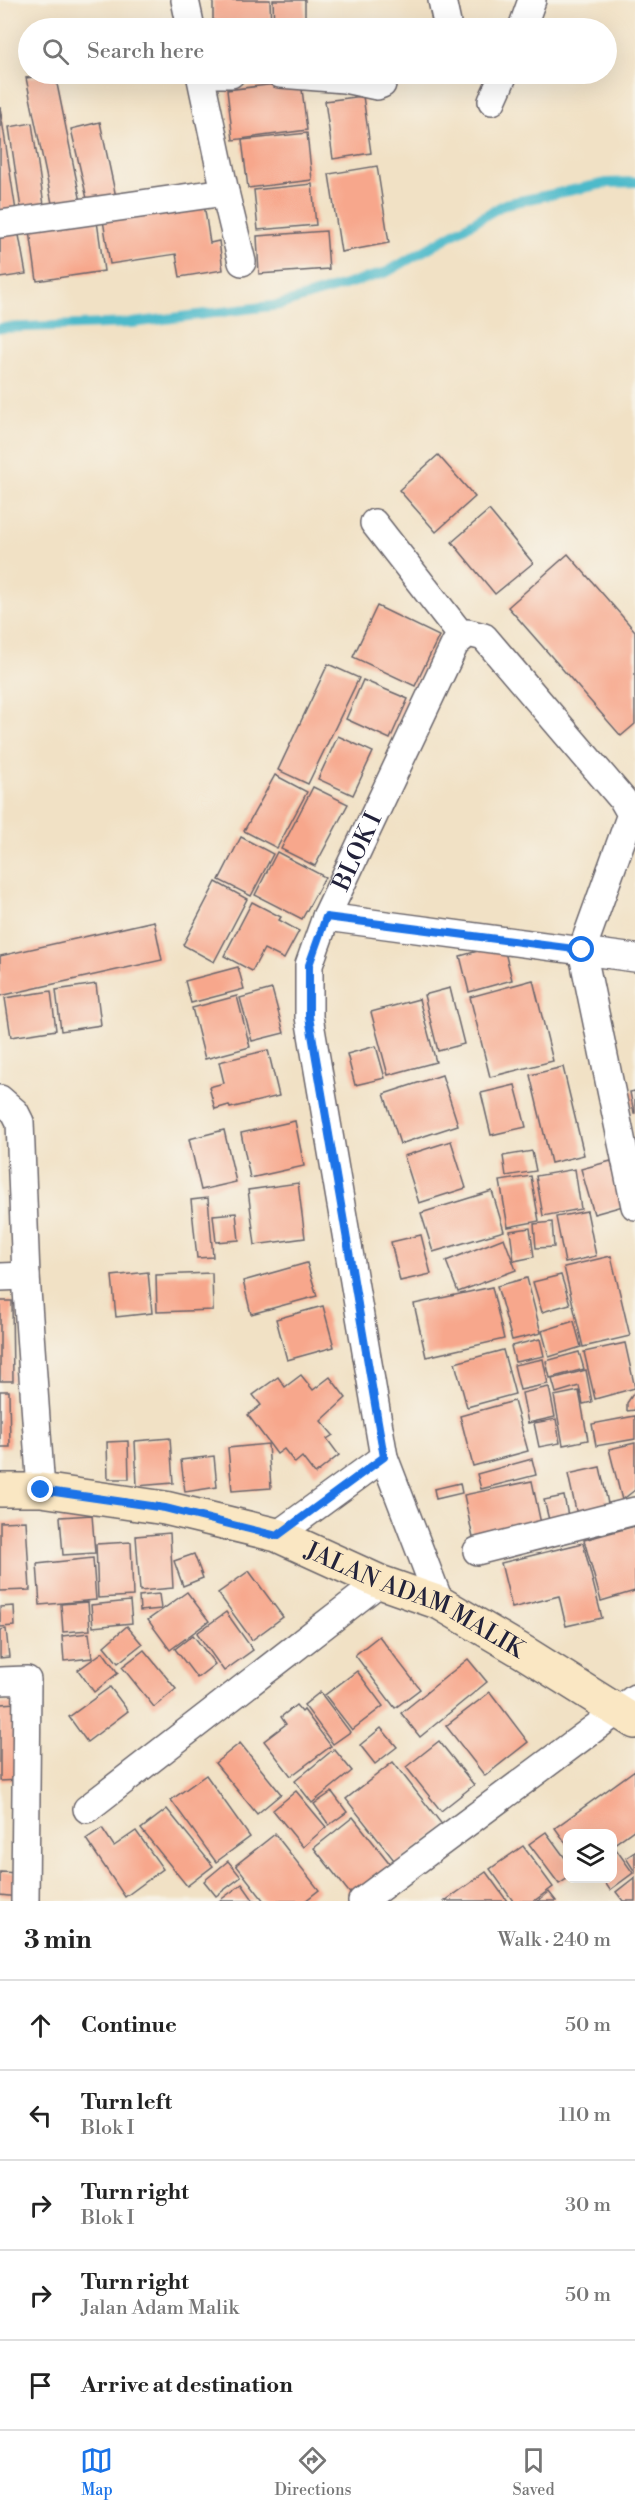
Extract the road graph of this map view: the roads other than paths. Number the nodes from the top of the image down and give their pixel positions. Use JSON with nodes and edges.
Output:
{"nodes":[{"id":1,"x":185,"y":0,"type":"edge"},
{"id":2,"x":442,"y":0,"type":"edge"},
{"id":3,"x":532,"y":0,"type":"edge"},
{"id":4,"x":189,"y":18,"type":"edge"},
{"id":5,"x":446,"y":18,"type":"edge"},
{"id":6,"x":526,"y":18,"type":"edge"},
{"id":7,"x":202,"y":84,"type":"edge"},
{"id":8,"x":499,"y":84,"type":"edge"},
{"id":9,"x":492,"y":100,"type":"dead end"},
{"id":10,"x":225,"y":192,"type":"junction"},
{"id":11,"x":0,"y":224,"type":"edge"},
{"id":12,"x":242,"y":262,"type":"dead end"},
{"id":13,"x":374,"y":523,"type":"dead end"},
{"id":14,"x":473,"y":636,"type":"junction"},
{"id":15,"x":326,"y":917,"type":"junction"},
{"id":16,"x":582,"y":950,"type":"junction"},
{"id":17,"x":635,"y":958,"type":"edge"},
{"id":18,"x":0,"y":1099,"type":"edge"},
{"id":19,"x":635,"y":1206,"type":"edge"},
{"id":20,"x":13,"y":1277,"type":"edge"},
{"id":21,"x":384,"y":1457,"type":"junction"},
{"id":22,"x":0,"y":1490,"type":"edge"},
{"id":23,"x":41,"y":1490,"type":"junction"},
{"id":24,"x":635,"y":1511,"type":"edge"},
{"id":25,"x":277,"y":1536,"type":"junction"},
{"id":26,"x":477,"y":1551,"type":"dead end"},
{"id":27,"x":380,"y":1582,"type":"junction"},
{"id":28,"x":440,"y":1603,"type":"junction"},
{"id":29,"x":0,"y":1681,"type":"edge"},
{"id":30,"x":630,"y":1711,"type":"edge"},
{"id":31,"x":87,"y":1809,"type":"dead end"},
{"id":32,"x":374,"y":1898,"type":"edge"},
{"id":33,"x":25,"y":1901,"type":"edge"}],
"edges":[{"from":1,"to":4,"type":"street"},
{"from":2,"to":5,"type":"street"},
{"from":3,"to":6,"type":"street"},
{"from":7,"to":10,"type":"street"},
{"from":8,"to":9,"type":"street"},
{"from":10,"to":11,"type":"street"},
{"from":10,"to":12,"type":"street"},
{"from":13,"to":14,"type":"street"},
{"from":14,"to":15,"type":"street","name":"BLOK I"},
{"from":14,"to":16,"type":"street"},
{"from":15,"to":16,"type":"street"},
{"from":15,"to":21,"type":"street","name":"BLOK I"},
{"from":16,"to":17,"type":"street"},
{"from":16,"to":19,"type":"street"},
{"from":18,"to":20,"type":"street"},
{"from":20,"to":23,"type":"street"},
{"from":21,"to":25,"type":"street"},
{"from":21,"to":28,"type":"street","name":"BLOK I"},
{"from":22,"to":23,"type":"street","name":"JALAN ADAM MALIK"},
{"from":23,"to":25,"type":"street","name":"JALAN ADAM MALIK"},
{"from":24,"to":26,"type":"street"},
{"from":25,"to":27,"type":"street","name":"JALAN ADAM MALIK"},
{"from":27,"to":28,"type":"street","name":"JALAN ADAM MALIK"},
{"from":27,"to":31,"type":"street"},
{"from":28,"to":30,"type":"street","name":"JALAN ADAM MALIK"},
{"from":29,"to":33,"type":"street"},
{"from":30,"to":32,"type":"street"}]}
